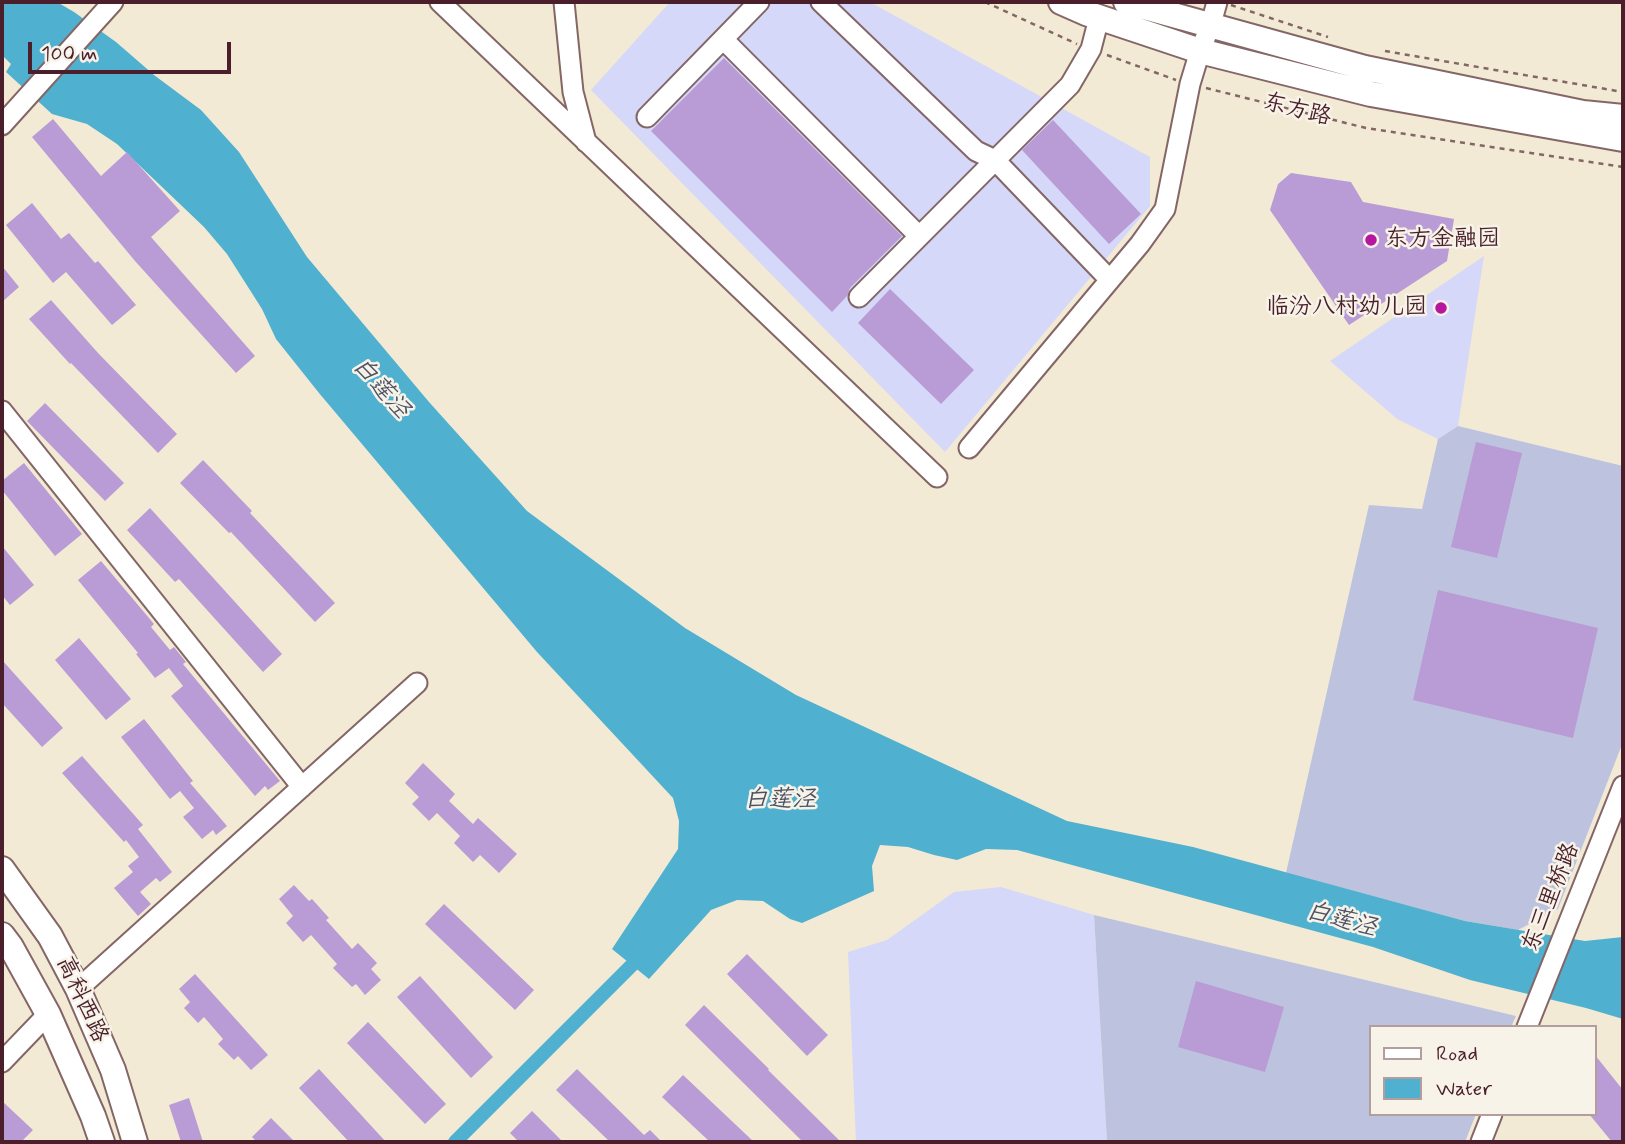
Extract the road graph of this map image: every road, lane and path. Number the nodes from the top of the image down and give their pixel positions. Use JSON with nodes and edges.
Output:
{"nodes":[{"id":1,"x":440,"y":2,"type":"edge"},
{"id":2,"x":564,"y":2,"type":"edge"},
{"id":3,"x":759,"y":2,"type":"edge"},
{"id":4,"x":821,"y":2,"type":"edge"},
{"id":5,"x":985,"y":2,"type":"edge"},
{"id":6,"x":1061,"y":2,"type":"edge"},
{"id":7,"x":1126,"y":2,"type":"edge"},
{"id":8,"x":110,"y":5,"type":"edge"},
{"id":9,"x":1216,"y":9,"type":"edge"},
{"id":10,"x":1099,"y":18,"type":"junction"},
{"id":11,"x":723,"y":39,"type":"junction"},
{"id":12,"x":1334,"y":39,"type":"dead end"},
{"id":13,"x":1090,"y":49,"type":"junction"},
{"id":14,"x":1200,"y":51,"type":"junction"},
{"id":15,"x":1386,"y":52,"type":"dead end"},
{"id":16,"x":1190,"y":84,"type":"junction"},
{"id":17,"x":1623,"y":92,"type":"edge"},
{"id":18,"x":647,"y":117,"type":"dead end"},
{"id":19,"x":1623,"y":117,"type":"edge"},
{"id":20,"x":2,"y":125,"type":"edge"},
{"id":21,"x":1623,"y":139,"type":"edge"},
{"id":22,"x":586,"y":142,"type":"junction"},
{"id":23,"x":995,"y":160,"type":"junction"},
{"id":24,"x":1623,"y":167,"type":"edge"},
{"id":25,"x":919,"y":236,"type":"junction"},
{"id":26,"x":1110,"y":280,"type":"junction"},
{"id":27,"x":859,"y":297,"type":"dead end"},
{"id":28,"x":2,"y":411,"type":"edge"},
{"id":29,"x":969,"y":448,"type":"dead end"},
{"id":30,"x":937,"y":477,"type":"dead end"},
{"id":31,"x":417,"y":683,"type":"dead end"},
{"id":32,"x":1623,"y":786,"type":"edge"},
{"id":33,"x":302,"y":787,"type":"junction"},
{"id":34,"x":2,"y":869,"type":"edge"},
{"id":35,"x":2,"y":935,"type":"edge"},
{"id":36,"x":78,"y":989,"type":"junction"},
{"id":37,"x":48,"y":1014,"type":"junction"},
{"id":38,"x":1529,"y":1023,"type":"edge"},
{"id":39,"x":2,"y":1062,"type":"edge"},
{"id":40,"x":1491,"y":1116,"type":"edge"},
{"id":41,"x":102,"y":1142,"type":"edge"},
{"id":42,"x":135,"y":1142,"type":"edge"},
{"id":43,"x":1480,"y":1142,"type":"edge"}],
"edges":[{"from":1,"to":22,"type":"street"},
{"from":2,"to":22,"type":"street"},
{"from":3,"to":11,"type":"street"},
{"from":4,"to":23,"type":"street"},
{"from":5,"to":13,"type":"path","name":"东方路"},
{"from":6,"to":10,"type":"main road","name":"东方路"},
{"from":7,"to":9,"type":"main road"},
{"from":8,"to":20,"type":"street"},
{"from":9,"to":12,"type":"path"},
{"from":9,"to":14,"type":"street"},
{"from":9,"to":19,"type":"main road"},
{"from":10,"to":13,"type":"street"},
{"from":10,"to":14,"type":"main road","name":"东方路"},
{"from":11,"to":18,"type":"street"},
{"from":11,"to":25,"type":"street"},
{"from":13,"to":16,"type":"path","name":"东方路"},
{"from":13,"to":23,"type":"street"},
{"from":14,"to":16,"type":"street"},
{"from":14,"to":21,"type":"main road","name":"东方路"},
{"from":15,"to":17,"type":"path"},
{"from":16,"to":24,"type":"path","name":"东方路"},
{"from":16,"to":26,"type":"street"},
{"from":22,"to":30,"type":"street"},
{"from":23,"to":25,"type":"street"},
{"from":23,"to":26,"type":"street"},
{"from":25,"to":27,"type":"street"},
{"from":26,"to":29,"type":"street"},
{"from":28,"to":33,"type":"street"},
{"from":31,"to":33,"type":"street"},
{"from":32,"to":38,"type":"street","name":"东三里桥路"},
{"from":33,"to":36,"type":"street"},
{"from":34,"to":36,"type":"main road","name":"高科西路"},
{"from":35,"to":37,"type":"main road","name":"高科西路"},
{"from":36,"to":42,"type":"main road","name":"高科西路"},
{"from":37,"to":39,"type":"street"},
{"from":37,"to":41,"type":"main road","name":"高科西路"},
{"from":40,"to":43,"type":"street"}]}
